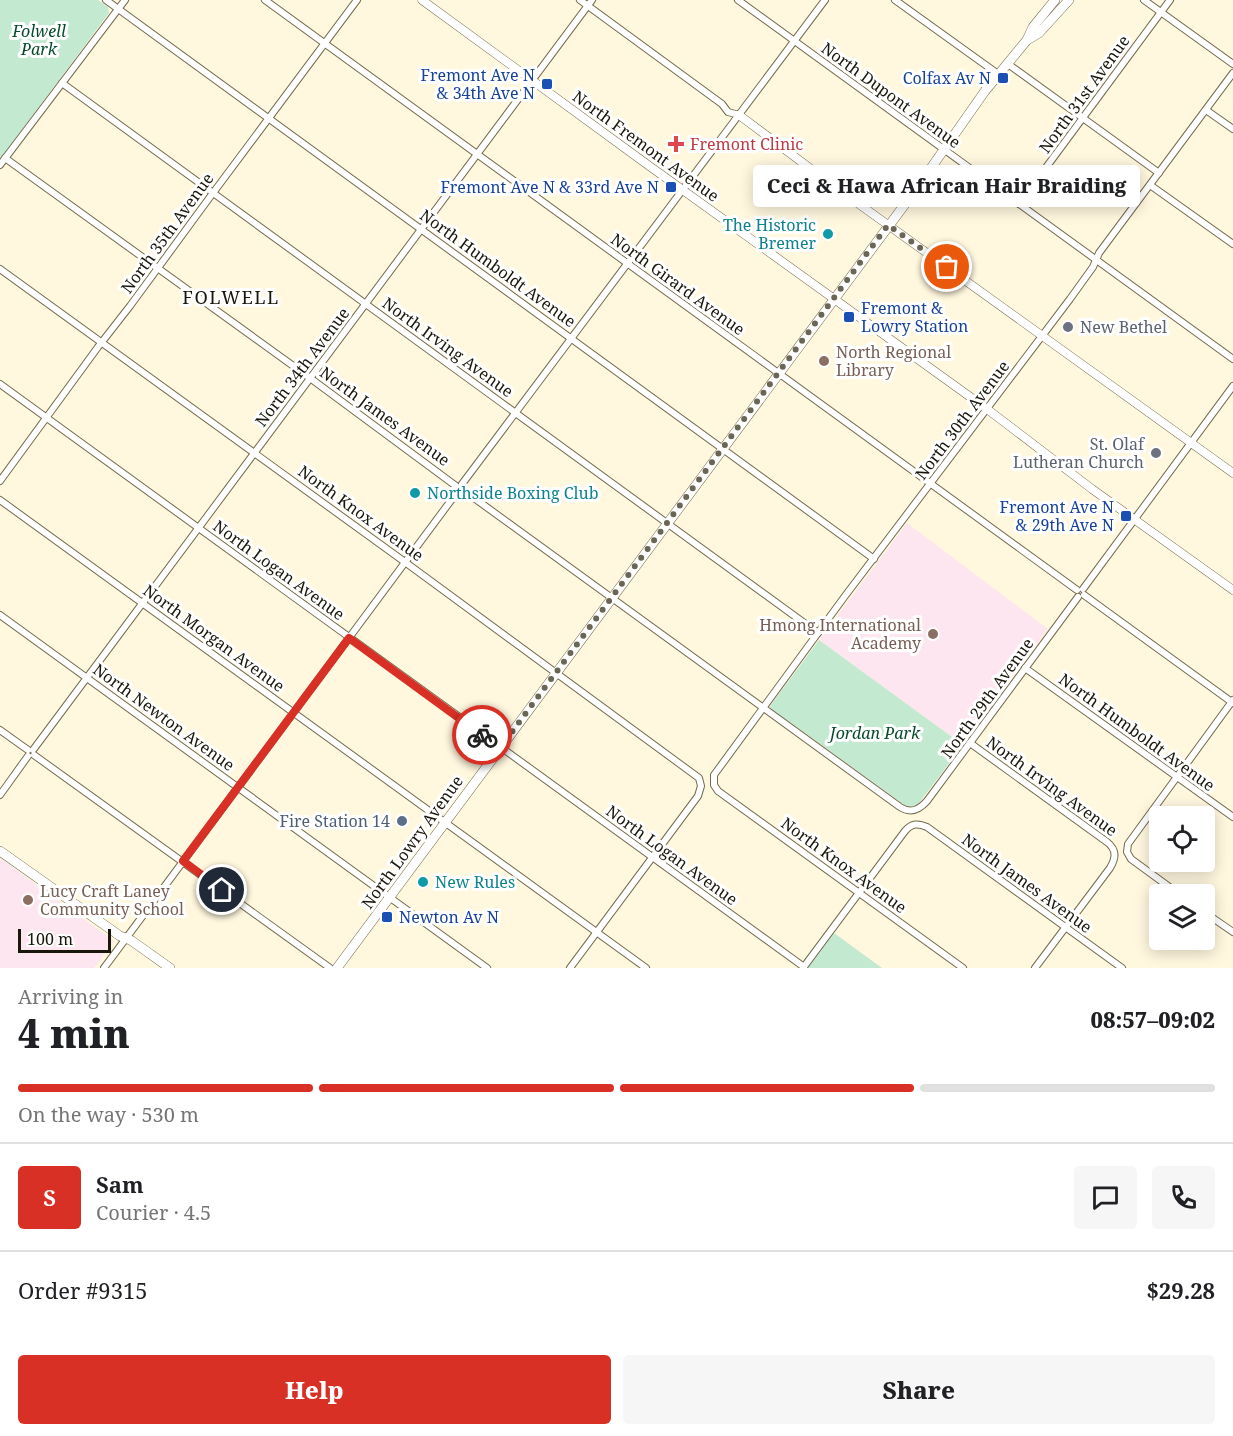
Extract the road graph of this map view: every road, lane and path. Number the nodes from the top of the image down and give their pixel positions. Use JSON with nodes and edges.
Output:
{"nodes":[{"id":1,"x":106,"y":0,"type":"edge"},
{"id":2,"x":125,"y":0,"type":"edge"},
{"id":3,"x":265,"y":0,"type":"edge"},
{"id":4,"x":357,"y":0,"type":"edge"},
{"id":5,"x":422,"y":0,"type":"edge"},
{"id":6,"x":580,"y":0,"type":"edge"},
{"id":7,"x":738,"y":0,"type":"edge"},
{"id":8,"x":825,"y":0,"type":"edge"},
{"id":9,"x":895,"y":0,"type":"edge"},
{"id":10,"x":1053,"y":0,"type":"edge"},
{"id":11,"x":1069,"y":0,"type":"edge"},
{"id":12,"x":1144,"y":0,"type":"edge"},
{"id":13,"x":1170,"y":0,"type":"edge"},
{"id":14,"x":590,"y":3,"type":"edge"},
{"id":15,"x":119,"y":9,"type":"junction"},
{"id":16,"x":1161,"y":12,"type":"junction"},
{"id":17,"x":1027,"y":40,"type":"junction"},
{"id":18,"x":794,"y":41,"type":"junction"},
{"id":19,"x":325,"y":44,"type":"junction"},
{"id":20,"x":1008,"y":64,"type":"junction"},
{"id":21,"x":1233,"y":64,"type":"edge"},
{"id":22,"x":1233,"y":73,"type":"edge"},
{"id":23,"x":998,"y":74,"type":"junction"},
{"id":24,"x":533,"y":80,"type":"junction"},
{"id":25,"x":62,"y":83,"type":"junction"},
{"id":26,"x":1206,"y":110,"type":"junction"},
{"id":27,"x":739,"y":115,"type":"junction"},
{"id":28,"x":269,"y":119,"type":"junction"},
{"id":29,"x":1082,"y":119,"type":"junction"},
{"id":30,"x":1233,"y":129,"type":"edge"},
{"id":31,"x":944,"y":150,"type":"junction"},
{"id":32,"x":477,"y":155,"type":"junction"},
{"id":33,"x":5,"y":158,"type":"junction"},
{"id":34,"x":0,"y":165,"type":"edge"},
{"id":35,"x":1159,"y":174,"type":"junction"},
{"id":36,"x":1150,"y":185,"type":"junction"},
{"id":37,"x":682,"y":190,"type":"junction"},
{"id":38,"x":213,"y":193,"type":"junction"},
{"id":39,"x":1019,"y":204,"type":"junction"},
{"id":40,"x":888,"y":225,"type":"junction"},
{"id":41,"x":421,"y":229,"type":"junction"},
{"id":42,"x":1233,"y":244,"type":"edge"},
{"id":43,"x":1096,"y":260,"type":"junction"},
{"id":44,"x":627,"y":263,"type":"junction"},
{"id":45,"x":158,"y":268,"type":"junction"},
{"id":46,"x":0,"y":269,"type":"edge"},
{"id":47,"x":833,"y":299,"type":"junction"},
{"id":48,"x":366,"y":303,"type":"junction"},
{"id":49,"x":1042,"y":336,"type":"junction"},
{"id":50,"x":571,"y":338,"type":"junction"},
{"id":51,"x":103,"y":343,"type":"junction"},
{"id":52,"x":1233,"y":359,"type":"edge"},
{"id":53,"x":778,"y":374,"type":"junction"},
{"id":54,"x":310,"y":378,"type":"junction"},
{"id":55,"x":0,"y":384,"type":"edge"},
{"id":56,"x":1233,"y":387,"type":"edge"},
{"id":57,"x":987,"y":409,"type":"junction"},
{"id":58,"x":516,"y":412,"type":"junction"},
{"id":59,"x":47,"y":418,"type":"junction"},
{"id":60,"x":1191,"y":443,"type":"junction"},
{"id":61,"x":722,"y":449,"type":"junction"},
{"id":62,"x":254,"y":453,"type":"junction"},
{"id":63,"x":1233,"y":473,"type":"edge"},
{"id":64,"x":0,"y":481,"type":"edge"},
{"id":65,"x":930,"y":484,"type":"junction"},
{"id":66,"x":460,"y":488,"type":"junction"},
{"id":67,"x":0,"y":500,"type":"edge"},
{"id":68,"x":1134,"y":519,"type":"junction"},
{"id":69,"x":667,"y":523,"type":"junction"},
{"id":70,"x":199,"y":528,"type":"junction"},
{"id":71,"x":874,"y":559,"type":"junction"},
{"id":72,"x":405,"y":562,"type":"junction"},
{"id":73,"x":1233,"y":590,"type":"edge"},
{"id":74,"x":1080,"y":593,"type":"junction"},
{"id":75,"x":611,"y":598,"type":"junction"},
{"id":76,"x":142,"y":603,"type":"junction"},
{"id":77,"x":0,"y":615,"type":"edge"},
{"id":78,"x":818,"y":633,"type":"junction"},
{"id":79,"x":349,"y":638,"type":"junction"},
{"id":80,"x":1025,"y":668,"type":"junction"},
{"id":81,"x":556,"y":673,"type":"junction"},
{"id":82,"x":87,"y":678,"type":"junction"},
{"id":83,"x":1232,"y":702,"type":"edge"},
{"id":84,"x":762,"y":708,"type":"junction"},
{"id":85,"x":293,"y":712,"type":"junction"},
{"id":86,"x":0,"y":730,"type":"edge"},
{"id":87,"x":970,"y":743,"type":"junction"},
{"id":88,"x":500,"y":748,"type":"junction"},
{"id":89,"x":31,"y":753,"type":"junction"},
{"id":90,"x":1176,"y":777,"type":"junction"},
{"id":91,"x":713,"y":782,"type":"joint"},
{"id":92,"x":238,"y":787,"type":"junction"},
{"id":93,"x":0,"y":795,"type":"edge"},
{"id":94,"x":913,"y":811,"type":"joint"},
{"id":95,"x":1233,"y":817,"type":"edge"},
{"id":96,"x":445,"y":823,"type":"junction"},
{"id":97,"x":0,"y":844,"type":"edge"},
{"id":98,"x":0,"y":851,"type":"edge"},
{"id":99,"x":652,"y":857,"type":"junction"},
{"id":100,"x":183,"y":861,"type":"junction"},
{"id":101,"x":1165,"y":884,"type":"edge"},
{"id":102,"x":859,"y":892,"type":"junction"},
{"id":103,"x":390,"y":897,"type":"junction"},
{"id":104,"x":1215,"y":920,"type":"edge"},
{"id":105,"x":1066,"y":927,"type":"junction"},
{"id":106,"x":596,"y":932,"type":"junction"},
{"id":107,"x":1233,"y":932,"type":"edge"},
{"id":108,"x":126,"y":938,"type":"junction"},
{"id":109,"x":104,"y":968,"type":"edge"},
{"id":110,"x":170,"y":968,"type":"edge"},
{"id":111,"x":330,"y":968,"type":"edge"},
{"id":112,"x":337,"y":968,"type":"edge"},
{"id":113,"x":487,"y":968,"type":"edge"},
{"id":114,"x":570,"y":968,"type":"edge"},
{"id":115,"x":646,"y":968,"type":"edge"},
{"id":116,"x":803,"y":968,"type":"edge"},
{"id":117,"x":963,"y":968,"type":"edge"},
{"id":118,"x":1035,"y":968,"type":"edge"},
{"id":119,"x":1122,"y":968,"type":"edge"}],
"edges":[{"from":1,"to":15,"type":"street","name":"North Humboldt Avenue"},
{"from":2,"to":15,"type":"street"},
{"from":3,"to":19,"type":"street","name":"North Girard Avenue"},
{"from":4,"to":19,"type":"street","name":"North 35th Avenue"},
{"from":5,"to":24,"type":"street","name":"North Fremont Avenue"},
{"from":6,"to":14,"type":"street"},
{"from":7,"to":18,"type":"street","name":"North Dupont Avenue"},
{"from":8,"to":18,"type":"street"},
{"from":9,"to":23,"type":"street"},
{"from":10,"to":17,"type":"main road","name":"North Lowry Avenue"},
{"from":11,"to":17,"type":"main road","name":"North Lowry Avenue"},
{"from":12,"to":16,"type":"street"},
{"from":13,"to":16,"type":"street","name":"North 31st Avenue"},
{"from":14,"to":24,"type":"street","name":"North 34th Avenue"},
{"from":14,"to":27,"type":"street"},
{"from":15,"to":25,"type":"street"},
{"from":15,"to":28,"type":"street","name":"North Humboldt Avenue"},
{"from":16,"to":21,"type":"street"},
{"from":16,"to":29,"type":"street","name":"North 31st Avenue"},
{"from":17,"to":20,"type":"main road","name":"North Lowry Avenue"},
{"from":18,"to":27,"type":"street"},
{"from":18,"to":31,"type":"street","name":"North Dupont Avenue"},
{"from":19,"to":28,"type":"street","name":"North 35th Avenue"},
{"from":19,"to":32,"type":"street","name":"North Girard Avenue"},
{"from":20,"to":23,"type":"main road","name":"North Lowry Avenue"},
{"from":20,"to":29,"type":"street"},
{"from":22,"to":26,"type":"street","name":"North 30th Avenue"},
{"from":23,"to":31,"type":"main road","name":"North Lowry Avenue"},
{"from":24,"to":32,"type":"street","name":"North 34th Avenue"},
{"from":24,"to":37,"type":"street","name":"North Fremont Avenue"},
{"from":25,"to":33,"type":"street"},
{"from":25,"to":38,"type":"street","name":"North Irving Avenue"},
{"from":26,"to":30,"type":"street"},
{"from":26,"to":35,"type":"street","name":"North 30th Avenue"},
{"from":27,"to":37,"type":"street"},
{"from":27,"to":40,"type":"street"},
{"from":28,"to":38,"type":"street","name":"North 35th Avenue"},
{"from":28,"to":41,"type":"street","name":"North Humboldt Avenue"},
{"from":29,"to":35,"type":"street"},
{"from":29,"to":39,"type":"street","name":"North 31st Avenue"},
{"from":31,"to":39,"type":"street","name":"North Dupont Avenue"},
{"from":31,"to":40,"type":"main road","name":"North Lowry Avenue"},
{"from":32,"to":41,"type":"street","name":"North 34th Avenue"},
{"from":32,"to":44,"type":"street","name":"North Girard Avenue"},
{"from":33,"to":34,"type":"street"},
{"from":33,"to":45,"type":"street","name":"North James Avenue"},
{"from":35,"to":36,"type":"street","name":"North 30th Avenue"},
{"from":36,"to":42,"type":"street"},
{"from":36,"to":43,"type":"street","name":"North 30th Avenue"},
{"from":37,"to":44,"type":"street"},
{"from":37,"to":47,"type":"street","name":"North Fremont Avenue"},
{"from":38,"to":45,"type":"street","name":"North 35th Avenue"},
{"from":38,"to":48,"type":"street","name":"North Irving Avenue"},
{"from":39,"to":43,"type":"street","name":"North Dupont Avenue"},
{"from":40,"to":47,"type":"main road","name":"North Lowry Avenue"},
{"from":40,"to":49,"type":"street"},
{"from":41,"to":48,"type":"street","name":"North 34th Avenue"},
{"from":41,"to":50,"type":"street","name":"North Humboldt Avenue"},
{"from":43,"to":49,"type":"street","name":"North 30th Avenue"},
{"from":43,"to":52,"type":"street","name":"North Dupont Avenue"},
{"from":44,"to":50,"type":"street"},
{"from":44,"to":53,"type":"street","name":"North Girard Avenue"},
{"from":45,"to":51,"type":"street","name":"North 35th Avenue"},
{"from":45,"to":54,"type":"street","name":"North James Avenue"},
{"from":46,"to":51,"type":"street","name":"North Knox Avenue"},
{"from":47,"to":53,"type":"main road","name":"North Lowry Avenue"},
{"from":47,"to":57,"type":"street","name":"North Fremont Avenue"},
{"from":48,"to":54,"type":"street","name":"North 34th Avenue"},
{"from":48,"to":58,"type":"street","name":"North Irving Avenue"},
{"from":49,"to":57,"type":"street","name":"North 30th Avenue"},
{"from":49,"to":60,"type":"street"},
{"from":50,"to":58,"type":"street"},
{"from":50,"to":61,"type":"street","name":"North Humboldt Avenue"},
{"from":51,"to":59,"type":"street","name":"North 35th Avenue"},
{"from":51,"to":62,"type":"street","name":"North Knox Avenue"},
{"from":53,"to":61,"type":"main road","name":"North Lowry Avenue"},
{"from":53,"to":65,"type":"street","name":"North Girard Avenue"},
{"from":54,"to":62,"type":"street","name":"North 34th Avenue"},
{"from":54,"to":66,"type":"street","name":"North James Avenue"},
{"from":55,"to":59,"type":"street","name":"North Logan Avenue"},
{"from":56,"to":60,"type":"street","name":"North 29th Avenue"},
{"from":57,"to":65,"type":"street","name":"North 30th Avenue"},
{"from":57,"to":68,"type":"street","name":"North Fremont Avenue"},
{"from":58,"to":66,"type":"street"},
{"from":58,"to":69,"type":"street","name":"North Irving Avenue"},
{"from":59,"to":64,"type":"street","name":"North 35th Avenue"},
{"from":59,"to":70,"type":"street","name":"North Logan Avenue"},
{"from":60,"to":63,"type":"street"},
{"from":60,"to":68,"type":"street","name":"North 29th Avenue"},
{"from":61,"to":69,"type":"main road","name":"North Lowry Avenue"},
{"from":61,"to":71,"type":"street","name":"North Humboldt Avenue"},
{"from":62,"to":70,"type":"street","name":"North 34th Avenue"},
{"from":62,"to":72,"type":"street","name":"North Knox Avenue"},
{"from":65,"to":71,"type":"street","name":"North 30th Avenue"},
{"from":65,"to":74,"type":"street","name":"North Girard Avenue"},
{"from":66,"to":72,"type":"street"},
{"from":66,"to":75,"type":"street","name":"North James Avenue"},
{"from":67,"to":76,"type":"street","name":"North Morgan Avenue"},
{"from":68,"to":73,"type":"street","name":"North Fremont Avenue"},
{"from":68,"to":74,"type":"street","name":"North 29th Avenue"},
{"from":69,"to":75,"type":"main road","name":"North Lowry Avenue"},
{"from":69,"to":78,"type":"street","name":"North Irving Avenue"},
{"from":70,"to":76,"type":"street","name":"North 34th Avenue"},
{"from":70,"to":79,"type":"street","name":"North Logan Avenue"},
{"from":71,"to":78,"type":"street","name":"North 30th Avenue"},
{"from":72,"to":79,"type":"street"},
{"from":72,"to":81,"type":"street","name":"North Knox Avenue"},
{"from":74,"to":80,"type":"street","name":"North 29th Avenue"},
{"from":74,"to":83,"type":"street","name":"North Girard Avenue"},
{"from":75,"to":81,"type":"main road","name":"North Lowry Avenue"},
{"from":75,"to":84,"type":"street","name":"North James Avenue"},
{"from":76,"to":82,"type":"street","name":"North 34th Avenue"},
{"from":76,"to":85,"type":"street","name":"North Morgan Avenue"},
{"from":77,"to":82,"type":"street","name":"North Newton Avenue"},
{"from":78,"to":84,"type":"street","name":"North 30th Avenue"},
{"from":79,"to":85,"type":"street"},
{"from":79,"to":88,"type":"street","name":"North Logan Avenue"},
{"from":80,"to":87,"type":"street","name":"North 29th Avenue"},
{"from":80,"to":90,"type":"street","name":"North Humboldt Avenue"},
{"from":81,"to":88,"type":"main road","name":"North Lowry Avenue"},
{"from":81,"to":99,"type":"street","name":"North Knox Avenue"},
{"from":82,"to":89,"type":"street","name":"North 34th Avenue"},
{"from":82,"to":92,"type":"street","name":"North Newton Avenue"},
{"from":83,"to":90,"type":"street"},
{"from":84,"to":91,"type":"street","name":"North 30th Avenue"},
{"from":84,"to":94,"type":"street","name":"North James Avenue"},
{"from":85,"to":92,"type":"street"},
{"from":85,"to":96,"type":"street","name":"North Morgan Avenue"},
{"from":86,"to":89,"type":"street"},
{"from":87,"to":94,"type":"street","name":"North 29th Avenue"},
{"from":87,"to":105,"type":"street","name":"North Irving Avenue"},
{"from":88,"to":96,"type":"main road","name":"North Lowry Avenue"},
{"from":88,"to":99,"type":"street","name":"North Logan Avenue"},
{"from":89,"to":93,"type":"street","name":"North 34th Avenue"},
{"from":89,"to":100,"type":"street"},
{"from":90,"to":95,"type":"street","name":"North Humboldt Avenue"},
{"from":90,"to":101,"type":"street","name":"North Irving Avenue"},
{"from":91,"to":102,"type":"street","name":"North Knox Avenue"},
{"from":92,"to":100,"type":"street"},
{"from":92,"to":103,"type":"street","name":"North Newton Avenue"},
{"from":96,"to":103,"type":"main road","name":"North Lowry Avenue"},
{"from":96,"to":106,"type":"street","name":"North Morgan Avenue"},
{"from":97,"to":108,"type":"main road"},
{"from":98,"to":108,"type":"main road"},
{"from":99,"to":106,"type":"street"},
{"from":99,"to":116,"type":"street","name":"North Logan Avenue"},
{"from":100,"to":108,"type":"street"},
{"from":100,"to":111,"type":"street"},
{"from":102,"to":105,"type":"street","name":"North James Avenue"},
{"from":102,"to":116,"type":"street"},
{"from":102,"to":117,"type":"street","name":"North Knox Avenue"},
{"from":103,"to":112,"type":"main road","name":"North Lowry Avenue"},
{"from":103,"to":113,"type":"street","name":"North Newton Avenue"},
{"from":104,"to":107,"type":"street"},
{"from":105,"to":118,"type":"street"},
{"from":105,"to":119,"type":"street","name":"North James Avenue"},
{"from":106,"to":114,"type":"street"},
{"from":106,"to":115,"type":"street","name":"North Morgan Avenue"},
{"from":108,"to":109,"type":"street"},
{"from":108,"to":110,"type":"main road"}]}
